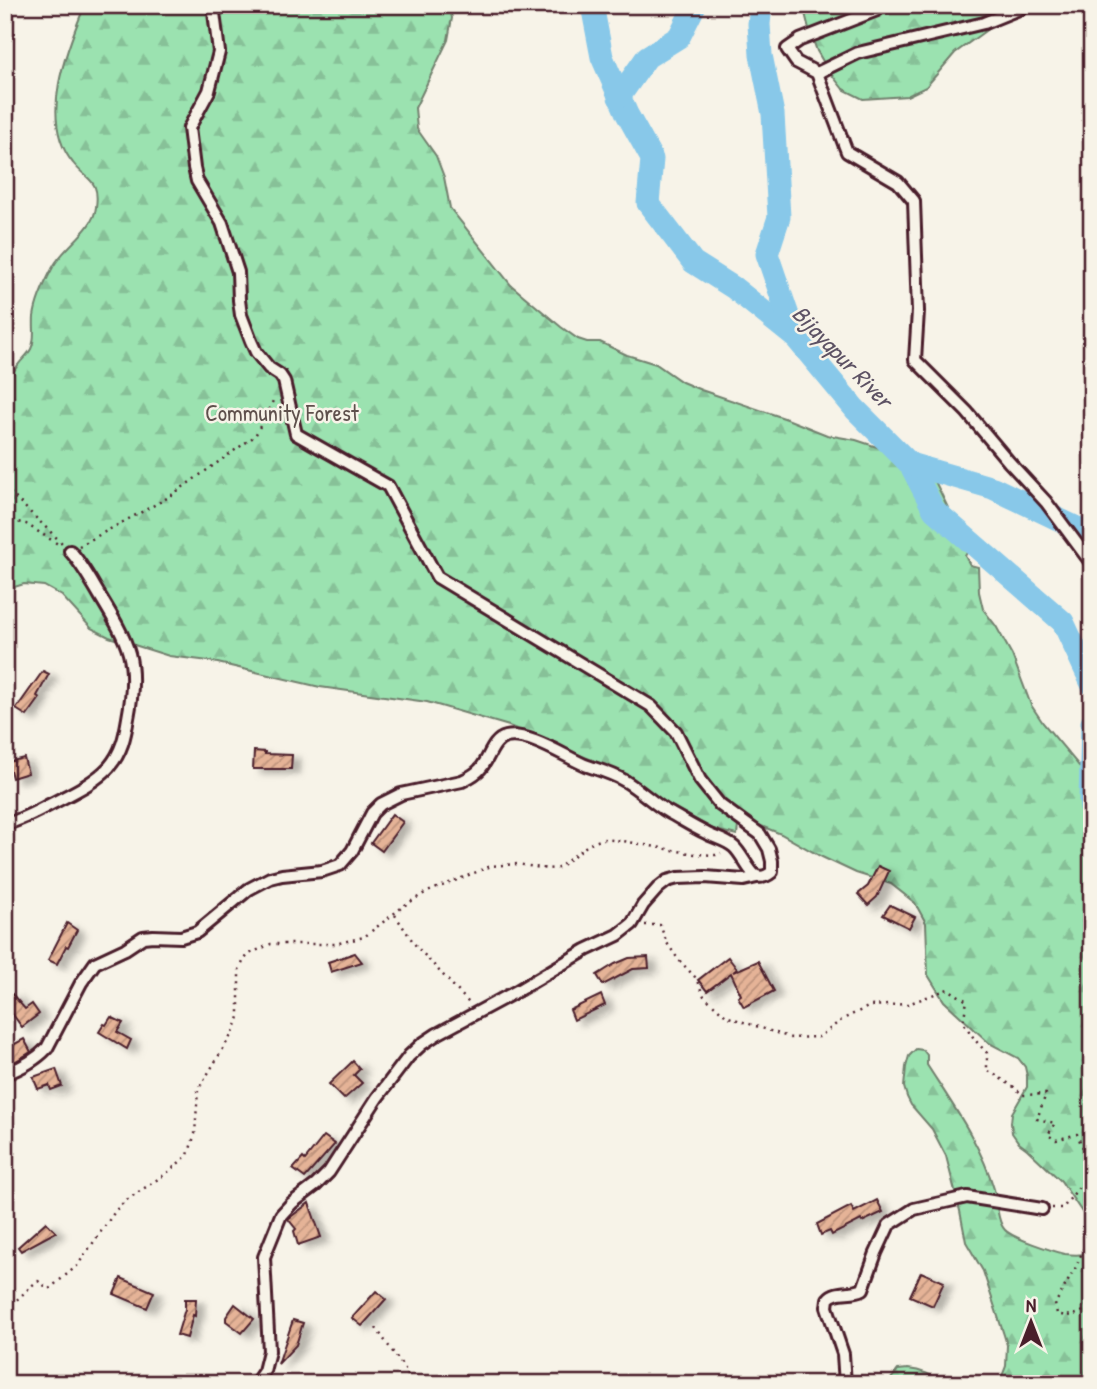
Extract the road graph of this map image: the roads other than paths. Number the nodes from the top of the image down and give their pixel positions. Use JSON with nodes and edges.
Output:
{"nodes":[{"id":1,"x":214,"y":5,"type":"edge"},
{"id":2,"x":879,"y":5,"type":"edge"},
{"id":3,"x":1029,"y":5,"type":"edge"},
{"id":4,"x":817,"y":73,"type":"junction"},
{"id":5,"x":70,"y":551,"type":"road end"},
{"id":6,"x":1092,"y":564,"type":"edge"},
{"id":7,"x":5,"y":824,"type":"edge"},
{"id":8,"x":757,"y":877,"type":"junction"},
{"id":9,"x":5,"y":1074,"type":"edge"},
{"id":10,"x":1042,"y":1209,"type":"road end"},
{"id":11,"x":255,"y":1384,"type":"edge"},
{"id":12,"x":845,"y":1384,"type":"edge"}],
"edges":[{"from":1,"to":8,"type":"street"},
{"from":2,"to":4,"type":"street"},
{"from":3,"to":4,"type":"street"},
{"from":4,"to":6,"type":"street"},
{"from":5,"to":7,"type":"street"},
{"from":8,"to":9,"type":"street"},
{"from":8,"to":11,"type":"street"},
{"from":10,"to":12,"type":"street"}]}
